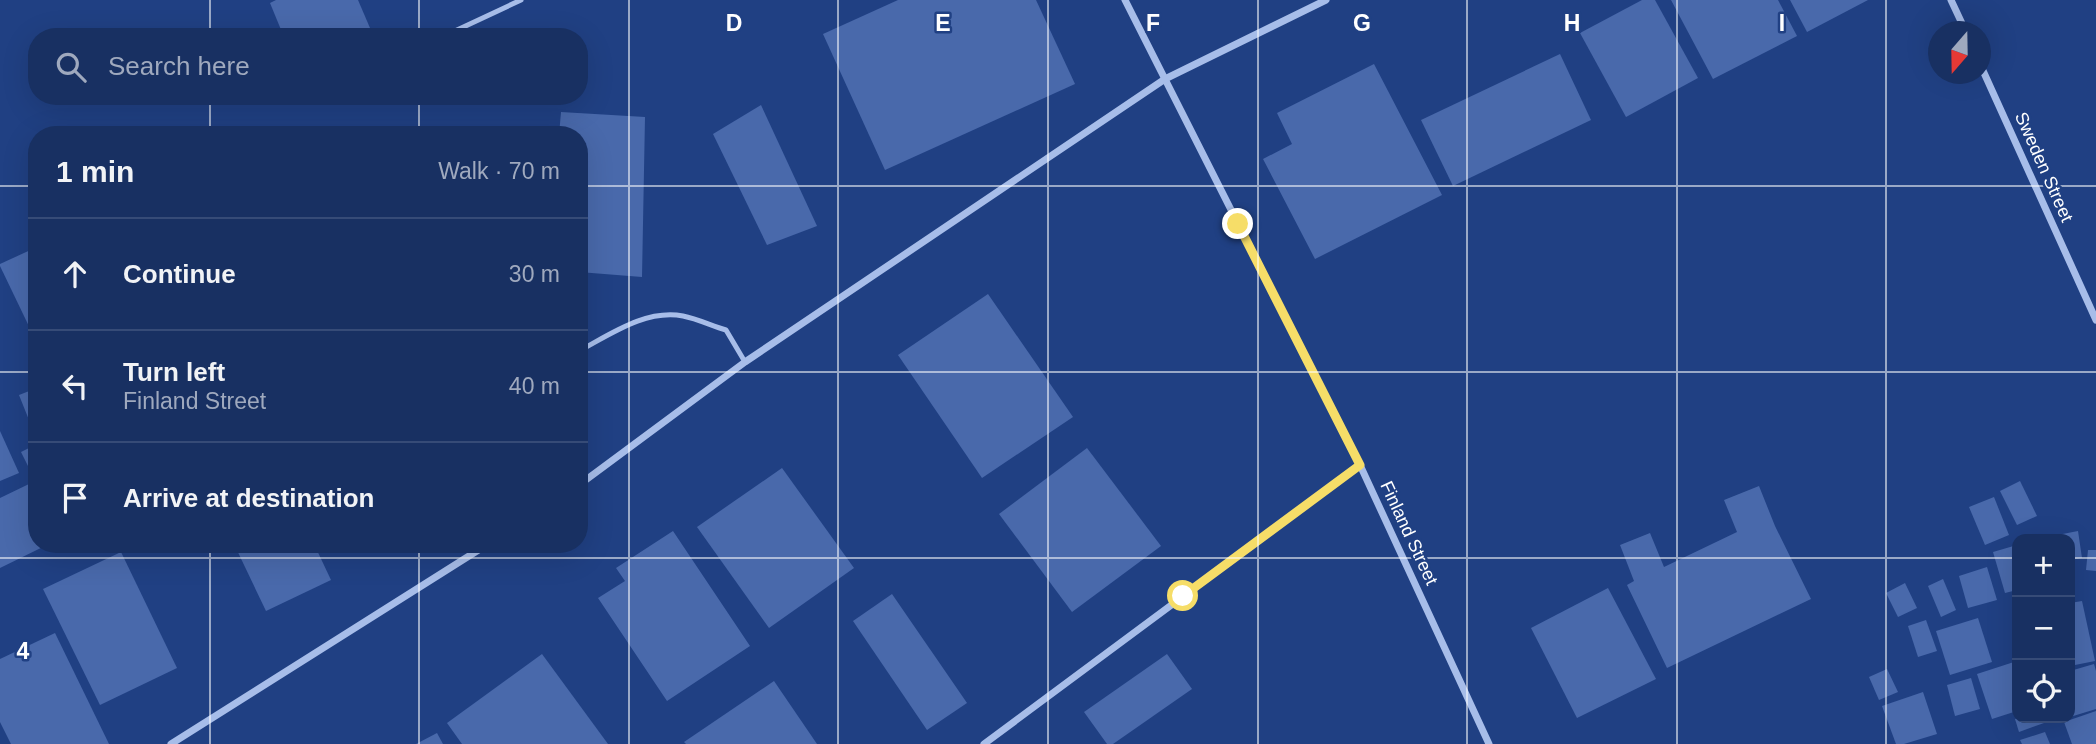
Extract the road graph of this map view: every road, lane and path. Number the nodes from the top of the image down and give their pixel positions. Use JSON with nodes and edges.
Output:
{"nodes":[{"id":1,"x":521,"y":0,"type":"edge"},
{"id":2,"x":1125,"y":0,"type":"edge"},
{"id":3,"x":1326,"y":0,"type":"edge"},
{"id":4,"x":1951,"y":0,"type":"edge"},
{"id":5,"x":1961,"y":21,"type":"edge"},
{"id":6,"x":461,"y":28,"type":"edge"},
{"id":7,"x":1165,"y":79,"type":"junction"},
{"id":8,"x":1989,"y":84,"type":"edge"},
{"id":9,"x":2096,"y":320,"type":"edge"},
{"id":10,"x":588,"y":346,"type":"edge"},
{"id":11,"x":745,"y":362,"type":"junction"},
{"id":12,"x":1360,"y":465,"type":"junction"},
{"id":13,"x":588,"y":478,"type":"edge"},
{"id":14,"x":474,"y":553,"type":"edge"},
{"id":15,"x":171,"y":744,"type":"edge"},
{"id":16,"x":984,"y":744,"type":"edge"},
{"id":17,"x":1489,"y":744,"type":"edge"}],
"edges":[{"from":1,"to":6,"type":"lane"},
{"from":2,"to":7,"type":"street","name":"Finland Street"},
{"from":3,"to":7,"type":"street"},
{"from":4,"to":5,"type":"street"},
{"from":7,"to":11,"type":"street"},
{"from":7,"to":12,"type":"street","name":"Finland Street"},
{"from":8,"to":9,"type":"street","name":"Sweden Street"},
{"from":10,"to":11,"type":"lane"},
{"from":11,"to":13,"type":"street"},
{"from":12,"to":16,"type":"street"},
{"from":12,"to":17,"type":"street","name":"Finland Street"},
{"from":14,"to":15,"type":"street"}]}
